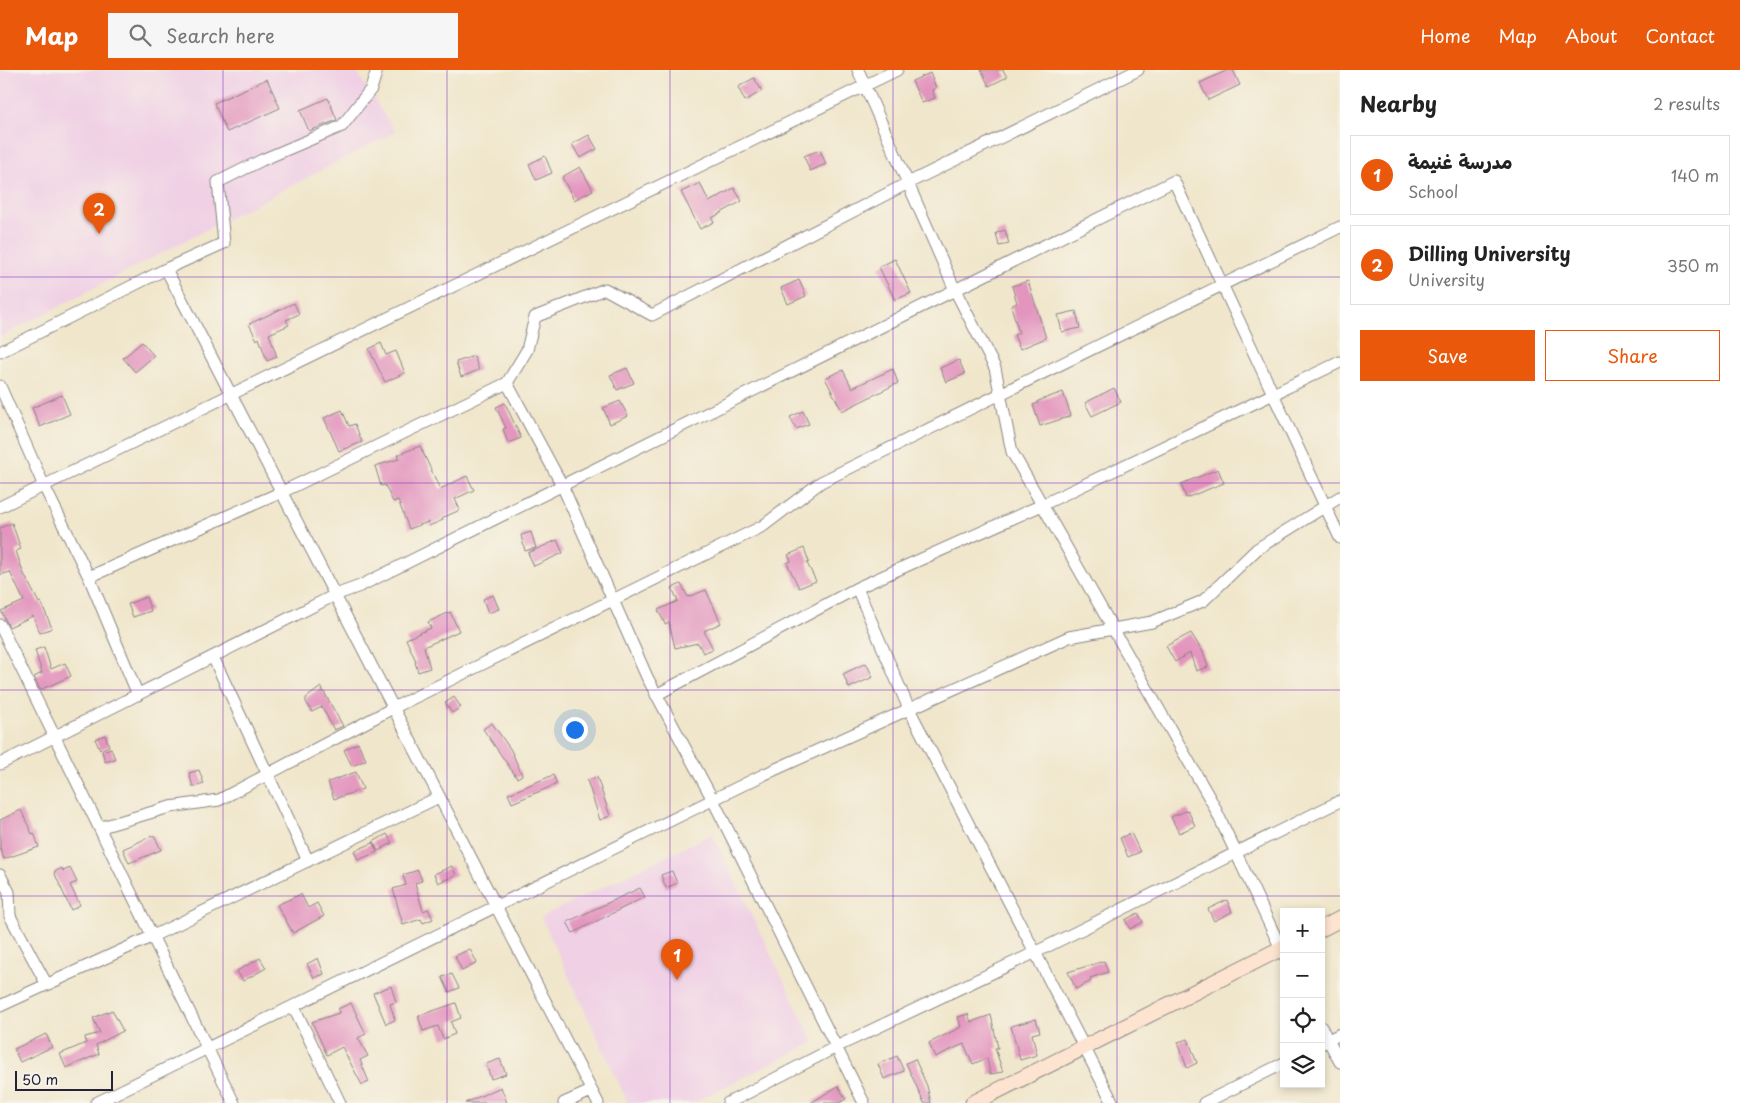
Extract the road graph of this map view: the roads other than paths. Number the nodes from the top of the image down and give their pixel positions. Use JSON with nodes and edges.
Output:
{"nodes":[{"id":1,"x":377,"y":70,"type":"edge"},
{"id":2,"x":858,"y":70,"type":"edge"},
{"id":3,"x":897,"y":70,"type":"edge"},
{"id":4,"x":1138,"y":70,"type":"edge"},
{"id":5,"x":865,"y":86,"type":"junction"},
{"id":6,"x":908,"y":183,"type":"junction"},
{"id":7,"x":1340,"y":227,"type":"edge"},
{"id":8,"x":166,"y":269,"type":"junction"},
{"id":9,"x":1222,"y":285,"type":"junction"},
{"id":10,"x":955,"y":290,"type":"junction"},
{"id":11,"x":0,"y":352,"type":"edge"},
{"id":12,"x":1340,"y":362,"type":"edge"},
{"id":13,"x":508,"y":383,"type":"junction"},
{"id":14,"x":0,"y":386,"type":"edge"},
{"id":15,"x":230,"y":394,"type":"junction"},
{"id":16,"x":1272,"y":394,"type":"junction"},
{"id":17,"x":1001,"y":395,"type":"junction"},
{"id":18,"x":44,"y":486,"type":"junction"},
{"id":19,"x":562,"y":486,"type":"junction"},
{"id":20,"x":282,"y":492,"type":"junction"},
{"id":21,"x":1340,"y":497,"type":"edge"},
{"id":22,"x":1042,"y":505,"type":"junction"},
{"id":23,"x":1324,"y":506,"type":"junction"},
{"id":24,"x":0,"y":507,"type":"edge"},
{"id":25,"x":1340,"y":538,"type":"edge"},
{"id":26,"x":89,"y":577,"type":"junction"},
{"id":27,"x":857,"y":588,"type":"junction"},
{"id":28,"x":335,"y":595,"type":"junction"},
{"id":29,"x":612,"y":599,"type":"junction"},
{"id":30,"x":0,"y":625,"type":"edge"},
{"id":31,"x":1112,"y":629,"type":"junction"},
{"id":32,"x":213,"y":657,"type":"junction"},
{"id":33,"x":138,"y":695,"type":"junction"},
{"id":34,"x":656,"y":695,"type":"junction"},
{"id":35,"x":393,"y":708,"type":"junction"},
{"id":36,"x":910,"y":709,"type":"junction"},
{"id":37,"x":55,"y":737,"type":"junction"},
{"id":38,"x":0,"y":764,"type":"edge"},
{"id":39,"x":267,"y":774,"type":"junction"},
{"id":40,"x":439,"y":797,"type":"junction"},
{"id":41,"x":713,"y":800,"type":"junction"},
{"id":42,"x":1340,"y":801,"type":"edge"},
{"id":43,"x":101,"y":831,"type":"junction"},
{"id":44,"x":1236,"y":853,"type":"junction"},
{"id":45,"x":308,"y":861,"type":"junction"},
{"id":46,"x":0,"y":875,"type":"edge"},
{"id":47,"x":497,"y":908,"type":"junction"},
{"id":48,"x":5,"y":909,"type":"edge"},
{"id":49,"x":1340,"y":919,"type":"edge"},
{"id":50,"x":1325,"y":927,"type":"edge"},
{"id":51,"x":152,"y":936,"type":"junction"},
{"id":52,"x":1280,"y":944,"type":"edge"},
{"id":53,"x":1280,"y":951,"type":"edge"},
{"id":54,"x":1036,"y":952,"type":"junction"},
{"id":55,"x":47,"y":985,"type":"junction"},
{"id":56,"x":0,"y":1006,"type":"edge"},
{"id":57,"x":294,"y":1006,"type":"junction"},
{"id":58,"x":1340,"y":1034,"type":"edge"},
{"id":59,"x":1325,"y":1042,"type":"edge"},
{"id":60,"x":836,"y":1047,"type":"junction"},
{"id":61,"x":1085,"y":1047,"type":"junction"},
{"id":62,"x":208,"y":1049,"type":"junction"},
{"id":63,"x":1340,"y":1062,"type":"edge"},
{"id":64,"x":1280,"y":1065,"type":"edge"},
{"id":65,"x":592,"y":1091,"type":"junction"},
{"id":66,"x":110,"y":1100,"type":"edge"},
{"id":67,"x":96,"y":1103,"type":"edge"},
{"id":68,"x":234,"y":1103,"type":"edge"},
{"id":69,"x":340,"y":1103,"type":"edge"},
{"id":70,"x":564,"y":1103,"type":"edge"},
{"id":71,"x":598,"y":1103,"type":"edge"},
{"id":72,"x":728,"y":1103,"type":"edge"},
{"id":73,"x":864,"y":1103,"type":"edge"},
{"id":74,"x":973,"y":1103,"type":"edge"},
{"id":75,"x":1113,"y":1103,"type":"edge"},
{"id":76,"x":1204,"y":1103,"type":"edge"}],
"edges":[{"from":1,"to":8,"type":"street"},
{"from":2,"to":5,"type":"street"},
{"from":3,"to":5,"type":"street"},
{"from":4,"to":6,"type":"street"},
{"from":5,"to":6,"type":"street"},
{"from":5,"to":15,"type":"street"},
{"from":6,"to":10,"type":"street"},
{"from":6,"to":13,"type":"street"},
{"from":7,"to":9,"type":"street"},
{"from":8,"to":11,"type":"street"},
{"from":8,"to":15,"type":"street"},
{"from":9,"to":10,"type":"street"},
{"from":9,"to":16,"type":"street"},
{"from":9,"to":17,"type":"street"},
{"from":10,"to":17,"type":"street"},
{"from":10,"to":19,"type":"street"},
{"from":12,"to":16,"type":"street"},
{"from":13,"to":19,"type":"street"},
{"from":13,"to":20,"type":"street"},
{"from":14,"to":18,"type":"street"},
{"from":15,"to":18,"type":"street"},
{"from":15,"to":20,"type":"street"},
{"from":16,"to":22,"type":"street"},
{"from":16,"to":23,"type":"street"},
{"from":17,"to":22,"type":"street"},
{"from":17,"to":29,"type":"street"},
{"from":18,"to":24,"type":"street"},
{"from":18,"to":26,"type":"street"},
{"from":19,"to":28,"type":"street"},
{"from":19,"to":29,"type":"street"},
{"from":20,"to":26,"type":"street"},
{"from":20,"to":28,"type":"street"},
{"from":21,"to":23,"type":"street"},
{"from":22,"to":27,"type":"street"},
{"from":22,"to":31,"type":"street"},
{"from":23,"to":25,"type":"street"},
{"from":23,"to":31,"type":"street"},
{"from":26,"to":33,"type":"street"},
{"from":27,"to":34,"type":"street"},
{"from":27,"to":36,"type":"street"},
{"from":28,"to":32,"type":"street"},
{"from":28,"to":35,"type":"street"},
{"from":29,"to":34,"type":"street"},
{"from":29,"to":35,"type":"street"},
{"from":30,"to":37,"type":"street"},
{"from":31,"to":36,"type":"street"},
{"from":31,"to":44,"type":"street"},
{"from":32,"to":33,"type":"street"},
{"from":32,"to":39,"type":"street"},
{"from":33,"to":37,"type":"street"},
{"from":34,"to":41,"type":"street"},
{"from":35,"to":39,"type":"street"},
{"from":35,"to":40,"type":"street"},
{"from":36,"to":41,"type":"street"},
{"from":36,"to":54,"type":"street"},
{"from":37,"to":38,"type":"street"},
{"from":37,"to":43,"type":"street"},
{"from":39,"to":43,"type":"street"},
{"from":39,"to":45,"type":"street"},
{"from":40,"to":45,"type":"street"},
{"from":40,"to":47,"type":"street"},
{"from":41,"to":47,"type":"street"},
{"from":41,"to":60,"type":"street"},
{"from":42,"to":44,"type":"street"},
{"from":43,"to":51,"type":"street"},
{"from":44,"to":52,"type":"street"},
{"from":44,"to":54,"type":"street"},
{"from":45,"to":51,"type":"street"},
{"from":46,"to":48,"type":"street"},
{"from":47,"to":57,"type":"street"},
{"from":47,"to":65,"type":"street"},
{"from":48,"to":55,"type":"street"},
{"from":49,"to":50,"type":"street"},
{"from":51,"to":55,"type":"street"},
{"from":51,"to":62,"type":"street"},
{"from":53,"to":61,"type":"street"},
{"from":54,"to":60,"type":"street"},
{"from":54,"to":61,"type":"street"},
{"from":55,"to":56,"type":"street"},
{"from":57,"to":62,"type":"street"},
{"from":57,"to":69,"type":"street"},
{"from":58,"to":59,"type":"street"},
{"from":59,"to":63,"type":"street"},
{"from":60,"to":72,"type":"street"},
{"from":60,"to":73,"type":"street"},
{"from":61,"to":74,"type":"street"},
{"from":61,"to":75,"type":"street"},
{"from":62,"to":66,"type":"street"},
{"from":62,"to":68,"type":"street"},
{"from":64,"to":76,"type":"street"},
{"from":65,"to":70,"type":"street"},
{"from":65,"to":71,"type":"street"},
{"from":66,"to":67,"type":"street"}]}
